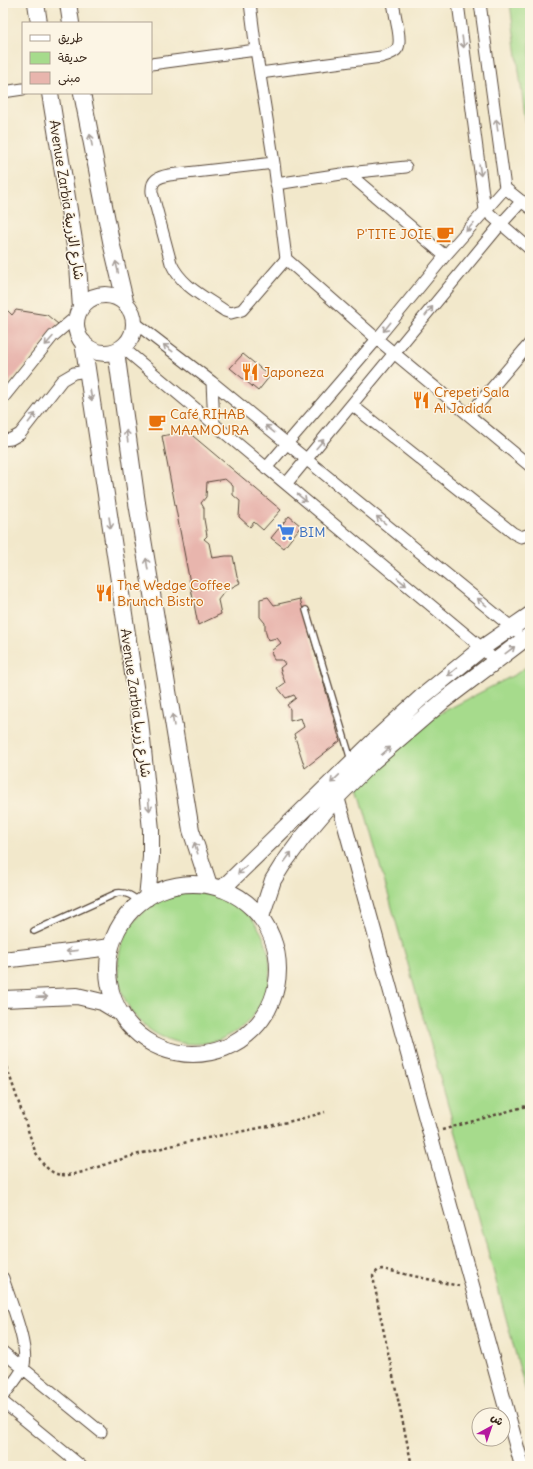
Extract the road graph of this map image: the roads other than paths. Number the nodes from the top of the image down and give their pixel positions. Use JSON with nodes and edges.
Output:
{"nodes":[{"id":1,"x":36,"y":3,"type":"edge"},
{"id":2,"x":68,"y":3,"type":"edge"},
{"id":3,"x":250,"y":3,"type":"edge"},
{"id":4,"x":393,"y":3,"type":"edge"},
{"id":5,"x":458,"y":3,"type":"edge"},
{"id":6,"x":480,"y":3,"type":"edge"},
{"id":7,"x":39,"y":22,"type":"edge"},
{"id":8,"x":71,"y":22,"type":"edge"},
{"id":9,"x":256,"y":50,"type":"junction"},
{"id":10,"x":152,"y":64,"type":"edge"},
{"id":11,"x":260,"y":73,"type":"junction"},
{"id":12,"x":22,"y":90,"type":"edge"},
{"id":13,"x":3,"y":92,"type":"edge"},
{"id":14,"x":50,"y":94,"type":"edge"},
{"id":15,"x":82,"y":94,"type":"edge"},
{"id":16,"x":274,"y":163,"type":"junction"},
{"id":17,"x":406,"y":167,"type":"dead end"},
{"id":18,"x":348,"y":173,"type":"junction"},
{"id":19,"x":276,"y":184,"type":"junction"},
{"id":20,"x":505,"y":188,"type":"junction"},
{"id":21,"x":526,"y":205,"type":"edge"},
{"id":22,"x":485,"y":210,"type":"junction"},
{"id":23,"x":500,"y":225,"type":"junction"},
{"id":24,"x":530,"y":249,"type":"edge"},
{"id":25,"x":445,"y":256,"type":"junction"},
{"id":26,"x":286,"y":259,"type":"junction"},
{"id":27,"x":126,"y":305,"type":"junction"},
{"id":28,"x":80,"y":311,"type":"junction"},
{"id":29,"x":134,"y":322,"type":"junction"},
{"id":30,"x":377,"y":339,"type":"junction"},
{"id":31,"x":83,"y":342,"type":"junction"},
{"id":32,"x":530,"y":343,"type":"edge"},
{"id":33,"x":119,"y":349,"type":"junction"},
{"id":34,"x":395,"y":354,"type":"junction"},
{"id":35,"x":87,"y":371,"type":"junction"},
{"id":36,"x":212,"y":382,"type":"junction"},
{"id":37,"x":3,"y":398,"type":"edge"},
{"id":38,"x":352,"y":405,"type":"junction"},
{"id":39,"x":469,"y":415,"type":"junction"},
{"id":40,"x":214,"y":425,"type":"junction"},
{"id":41,"x":3,"y":440,"type":"edge"},
{"id":42,"x":288,"y":443,"type":"junction"},
{"id":43,"x":307,"y":459,"type":"junction"},
{"id":44,"x":530,"y":466,"type":"edge"},
{"id":45,"x":266,"y":468,"type":"junction"},
{"id":46,"x":286,"y":484,"type":"junction"},
{"id":47,"x":530,"y":534,"type":"edge"},
{"id":48,"x":306,"y":610,"type":"dead end"},
{"id":49,"x":530,"y":615,"type":"edge"},
{"id":50,"x":512,"y":627,"type":"junction"},
{"id":51,"x":527,"y":637,"type":"edge"},
{"id":52,"x":482,"y":648,"type":"junction"},
{"id":53,"x":495,"y":661,"type":"junction"},
{"id":54,"x":352,"y":762,"type":"junction"},
{"id":55,"x":337,"y":797,"type":"junction"},
{"id":56,"x":216,"y":887,"type":"junction"},
{"id":57,"x":143,"y":900,"type":"junction"},
{"id":58,"x":261,"y":917,"type":"junction"},
{"id":59,"x":34,"y":931,"type":"dead end"},
{"id":60,"x":111,"y":947,"type":"junction"},
{"id":61,"x":3,"y":960,"type":"edge"},
{"id":62,"x":3,"y":999,"type":"edge"},
{"id":63,"x":122,"y":1014,"type":"junction"},
{"id":64,"x":3,"y":1278,"type":"edge"},
{"id":65,"x":3,"y":1352,"type":"edge"},
{"id":66,"x":23,"y":1368,"type":"junction"},
{"id":67,"x":3,"y":1396,"type":"edge"},
{"id":68,"x":3,"y":1402,"type":"edge"},
{"id":69,"x":101,"y":1432,"type":"dead end"},
{"id":70,"x":81,"y":1466,"type":"edge"},
{"id":71,"x":522,"y":1466,"type":"edge"}],
"edges":[{"from":1,"to":7,"type":"main road"},
{"from":2,"to":8,"type":"main road"},
{"from":3,"to":9,"type":"street"},
{"from":4,"to":11,"type":"street"},
{"from":5,"to":22,"type":"street","one_way":true},
{"from":20,"to":6,"type":"street","one_way":true},
{"from":9,"to":10,"type":"street"},
{"from":9,"to":11,"type":"street"},
{"from":11,"to":16,"type":"street"},
{"from":12,"to":13,"type":"street"},
{"from":14,"to":28,"type":"main road","name":"Avenue Zarbia شارع الزربية"},
{"from":27,"to":15,"type":"main road","one_way":true},
{"from":16,"to":19,"type":"street"},
{"from":16,"to":26,"type":"street"},
{"from":17,"to":18,"type":"street"},
{"from":18,"to":19,"type":"street"},
{"from":18,"to":25,"type":"street"},
{"from":19,"to":26,"type":"street"},
{"from":20,"to":21,"type":"street"},
{"from":20,"to":22,"type":"street"},
{"from":21,"to":23,"type":"street"},
{"from":22,"to":23,"type":"street"},
{"from":22,"to":25,"type":"street","one_way":true},
{"from":23,"to":24,"type":"street"},
{"from":34,"to":23,"type":"street","one_way":true},
{"from":25,"to":30,"type":"street","one_way":true},
{"from":26,"to":30,"type":"street"},
{"from":27,"to":28,"type":"main road"},
{"from":27,"to":29,"type":"main road"},
{"from":28,"to":31,"type":"main road"},
{"from":28,"to":37,"type":"street","one_way":true},
{"from":29,"to":33,"type":"main road"},
{"from":36,"to":29,"type":"street","one_way":true},
{"from":30,"to":34,"type":"street"},
{"from":30,"to":42,"type":"street"},
{"from":31,"to":33,"type":"main road"},
{"from":31,"to":35,"type":"main road","name":"Avenue Zarbia شارع زربيا"},
{"from":32,"to":39,"type":"street"},
{"from":33,"to":40,"type":"street"},
{"from":56,"to":33,"type":"main road","one_way":true},
{"from":34,"to":38,"type":"street"},
{"from":34,"to":39,"type":"street"},
{"from":41,"to":35,"type":"street","one_way":true},
{"from":35,"to":57,"type":"main road","name":"Avenue Zarbia شارع زربيا","one_way":true},
{"from":36,"to":40,"type":"street"},
{"from":42,"to":36,"type":"street","one_way":true},
{"from":43,"to":38,"type":"street","one_way":true},
{"from":38,"to":47,"type":"street"},
{"from":39,"to":44,"type":"street"},
{"from":40,"to":45,"type":"street"},
{"from":42,"to":43,"type":"street"},
{"from":42,"to":45,"type":"street"},
{"from":43,"to":46,"type":"street"},
{"from":50,"to":43,"type":"street","one_way":true},
{"from":45,"to":46,"type":"street"},
{"from":46,"to":52,"type":"street","one_way":true},
{"from":48,"to":54,"type":"lane"},
{"from":49,"to":50,"type":"main road"},
{"from":50,"to":51,"type":"street"},
{"from":50,"to":52,"type":"main road"},
{"from":53,"to":51,"type":"main road","one_way":true},
{"from":52,"to":53,"type":"street"},
{"from":52,"to":54,"type":"main road","one_way":true},
{"from":55,"to":53,"type":"main road","one_way":true},
{"from":54,"to":56,"type":"main road","one_way":true},
{"from":58,"to":55,"type":"main road","one_way":true},
{"from":55,"to":71,"type":"street"},
{"from":56,"to":57,"type":"main road"},
{"from":56,"to":58,"type":"main road"},
{"from":57,"to":59,"type":"lane"},
{"from":57,"to":60,"type":"main road"},
{"from":58,"to":63,"type":"main road"},
{"from":60,"to":61,"type":"main road","one_way":true},
{"from":60,"to":63,"type":"main road"},
{"from":62,"to":63,"type":"main road","one_way":true},
{"from":64,"to":66,"type":"street"},
{"from":65,"to":66,"type":"street"},
{"from":66,"to":67,"type":"street"},
{"from":66,"to":69,"type":"street"},
{"from":68,"to":70,"type":"street"}]}
